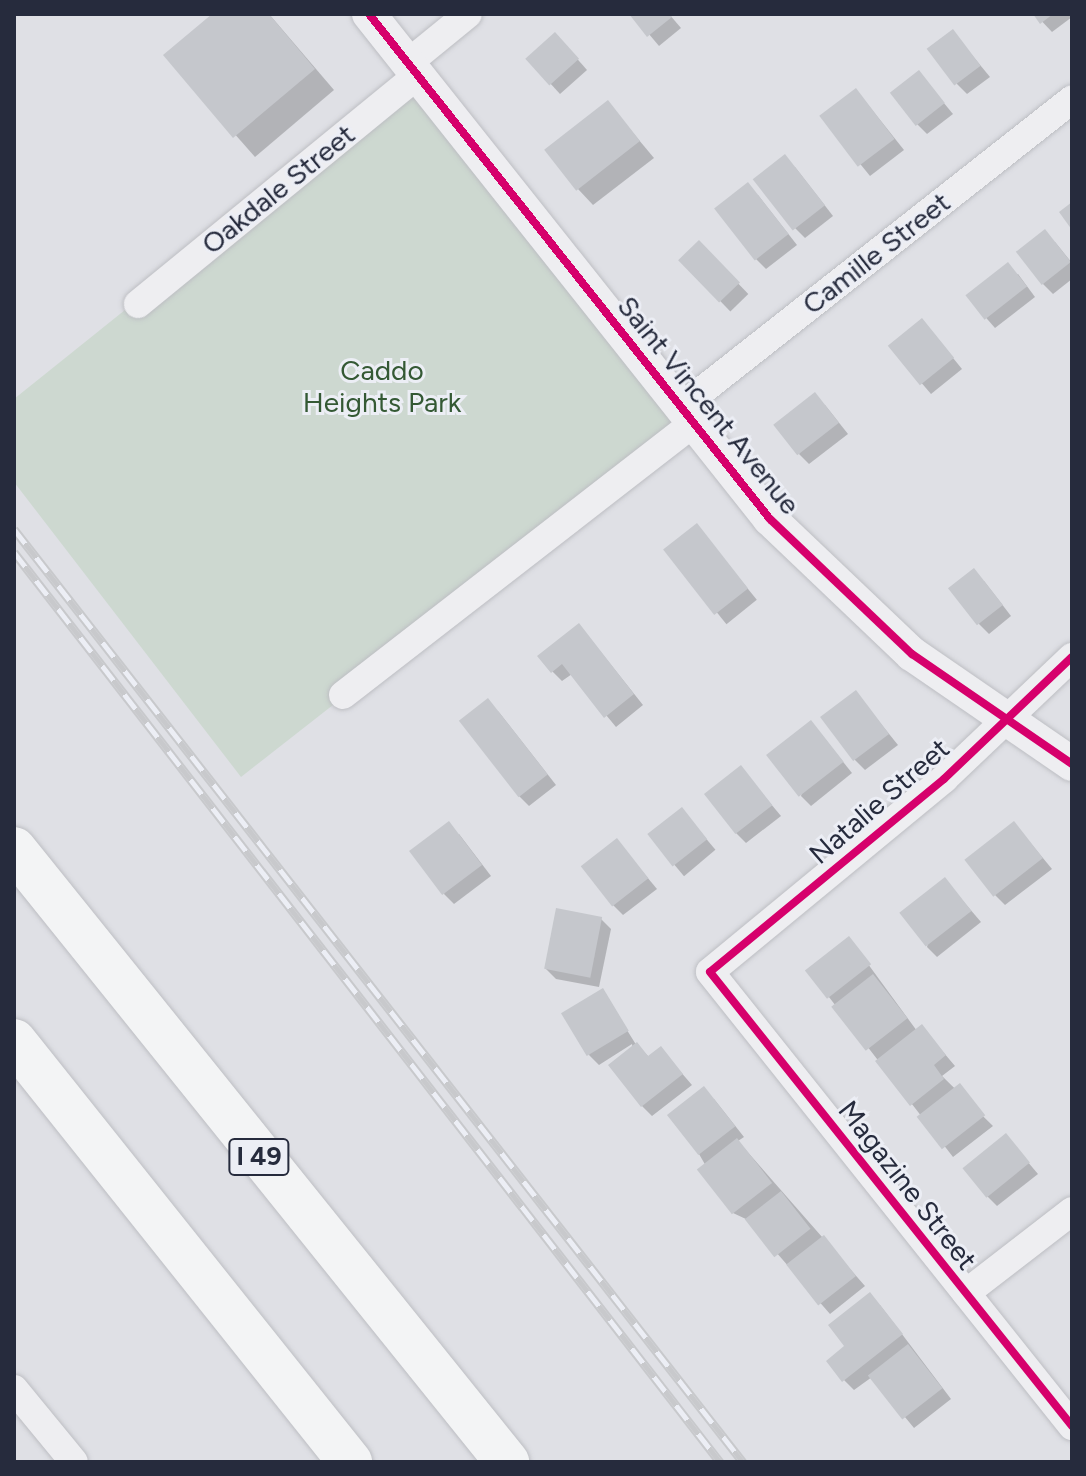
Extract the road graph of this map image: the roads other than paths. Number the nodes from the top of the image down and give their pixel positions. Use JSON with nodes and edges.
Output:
{"nodes":[{"id":1,"x":369,"y":14,"type":"edge"},
{"id":2,"x":468,"y":14,"type":"edge"},
{"id":3,"x":413,"y":69,"type":"junction"},
{"id":4,"x":1072,"y":99,"type":"edge"},
{"id":5,"x":138,"y":304,"type":"dead end"},
{"id":6,"x":686,"y":416,"type":"junction"},
{"id":7,"x":1072,"y":657,"type":"edge"},
{"id":8,"x":343,"y":695,"type":"dead end"},
{"id":9,"x":1000,"y":721,"type":"junction"},
{"id":10,"x":1072,"y":764,"type":"edge"},
{"id":11,"x":14,"y":814,"type":"edge"},
{"id":12,"x":14,"y":849,"type":"edge"},
{"id":13,"x":710,"y":972,"type":"joint"},
{"id":14,"x":14,"y":1041,"type":"edge"},
{"id":15,"x":187,"y":1067,"type":"junction"},
{"id":16,"x":1072,"y":1211,"type":"edge"},
{"id":17,"x":966,"y":1293,"type":"junction"},
{"id":18,"x":14,"y":1389,"type":"edge"},
{"id":19,"x":1072,"y":1426,"type":"edge"},
{"id":20,"x":74,"y":1462,"type":"edge"},
{"id":21,"x":350,"y":1462,"type":"edge"},
{"id":22,"x":507,"y":1462,"type":"edge"}],
"edges":[{"from":1,"to":3,"type":"street","name":"Saint Vincent Avenue"},
{"from":2,"to":3,"type":"street","name":"Oakdale Street"},
{"from":3,"to":5,"type":"street","name":"Oakdale Street"},
{"from":3,"to":6,"type":"street","name":"Saint Vincent Avenue"},
{"from":4,"to":6,"type":"street","name":"Camille Street"},
{"from":6,"to":8,"type":"street","name":"Camille Street"},
{"from":6,"to":9,"type":"street","name":"Saint Vincent Avenue"},
{"from":7,"to":9,"type":"street","name":"Natalie Street"},
{"from":9,"to":10,"type":"street","name":"Saint Vincent Avenue"},
{"from":9,"to":13,"type":"street","name":"Natalie Street"},
{"from":11,"to":15,"type":"highway"},
{"from":12,"to":15,"type":"highway","number":"I 49"},
{"from":13,"to":17,"type":"street","name":"Magazine Street"},
{"from":14,"to":21,"type":"highway"},
{"from":15,"to":22,"type":"highway","number":"I 49"},
{"from":16,"to":17,"type":"street"},
{"from":17,"to":19,"type":"street","name":"Magazine Street"},
{"from":18,"to":20,"type":"street"}]}
